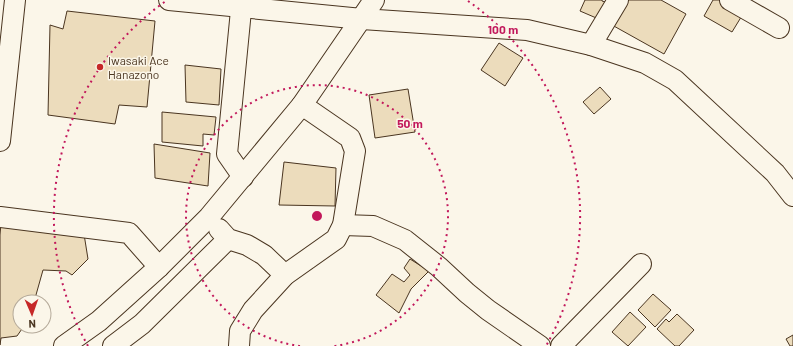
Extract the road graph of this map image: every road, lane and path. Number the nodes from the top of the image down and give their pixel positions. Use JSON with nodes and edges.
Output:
{"nodes":[{"id":1,"x":15,"y":0,"type":"edge"},
{"id":2,"x":169,"y":0,"type":"edge"},
{"id":3,"x":374,"y":0,"type":"edge"},
{"id":4,"x":618,"y":0,"type":"edge"},
{"id":5,"x":730,"y":0,"type":"edge"},
{"id":6,"x":241,"y":4,"type":"edge"},
{"id":7,"x":362,"y":19,"type":"junction"},
{"id":8,"x":779,"y":28,"type":"dead end"},
{"id":9,"x":591,"y":45,"type":"junction"},
{"id":10,"x":302,"y":105,"type":"junction"},
{"id":11,"x":0,"y":141,"type":"edge"},
{"id":12,"x":243,"y":177,"type":"junction"},
{"id":13,"x":793,"y":196,"type":"edge"},
{"id":14,"x":0,"y":217,"type":"edge"},
{"id":15,"x":209,"y":217,"type":"junction"},
{"id":16,"x":342,"y":225,"type":"junction"},
{"id":17,"x":228,"y":239,"type":"junction"},
{"id":18,"x":641,"y":264,"type":"dead end"},
{"id":19,"x":159,"y":267,"type":"junction"},
{"id":20,"x":285,"y":275,"type":"junction"},
{"id":21,"x":64,"y":346,"type":"edge"},
{"id":22,"x":113,"y":346,"type":"edge"},
{"id":23,"x":239,"y":346,"type":"edge"},
{"id":24,"x":540,"y":346,"type":"edge"},
{"id":25,"x":561,"y":346,"type":"edge"}],
"edges":[{"from":1,"to":11,"type":"street"},
{"from":2,"to":6,"type":"street"},
{"from":3,"to":7,"type":"street"},
{"from":4,"to":9,"type":"street"},
{"from":5,"to":8,"type":"street"},
{"from":6,"to":7,"type":"street"},
{"from":6,"to":12,"type":"street"},
{"from":7,"to":9,"type":"street"},
{"from":7,"to":10,"type":"street"},
{"from":9,"to":13,"type":"street"},
{"from":10,"to":12,"type":"street"},
{"from":10,"to":16,"type":"street"},
{"from":12,"to":15,"type":"street"},
{"from":14,"to":19,"type":"street"},
{"from":15,"to":17,"type":"street"},
{"from":15,"to":19,"type":"street"},
{"from":16,"to":20,"type":"street"},
{"from":16,"to":24,"type":"street"},
{"from":17,"to":20,"type":"street"},
{"from":17,"to":22,"type":"street"},
{"from":18,"to":25,"type":"street"},
{"from":19,"to":21,"type":"street"},
{"from":20,"to":23,"type":"street"}]}
